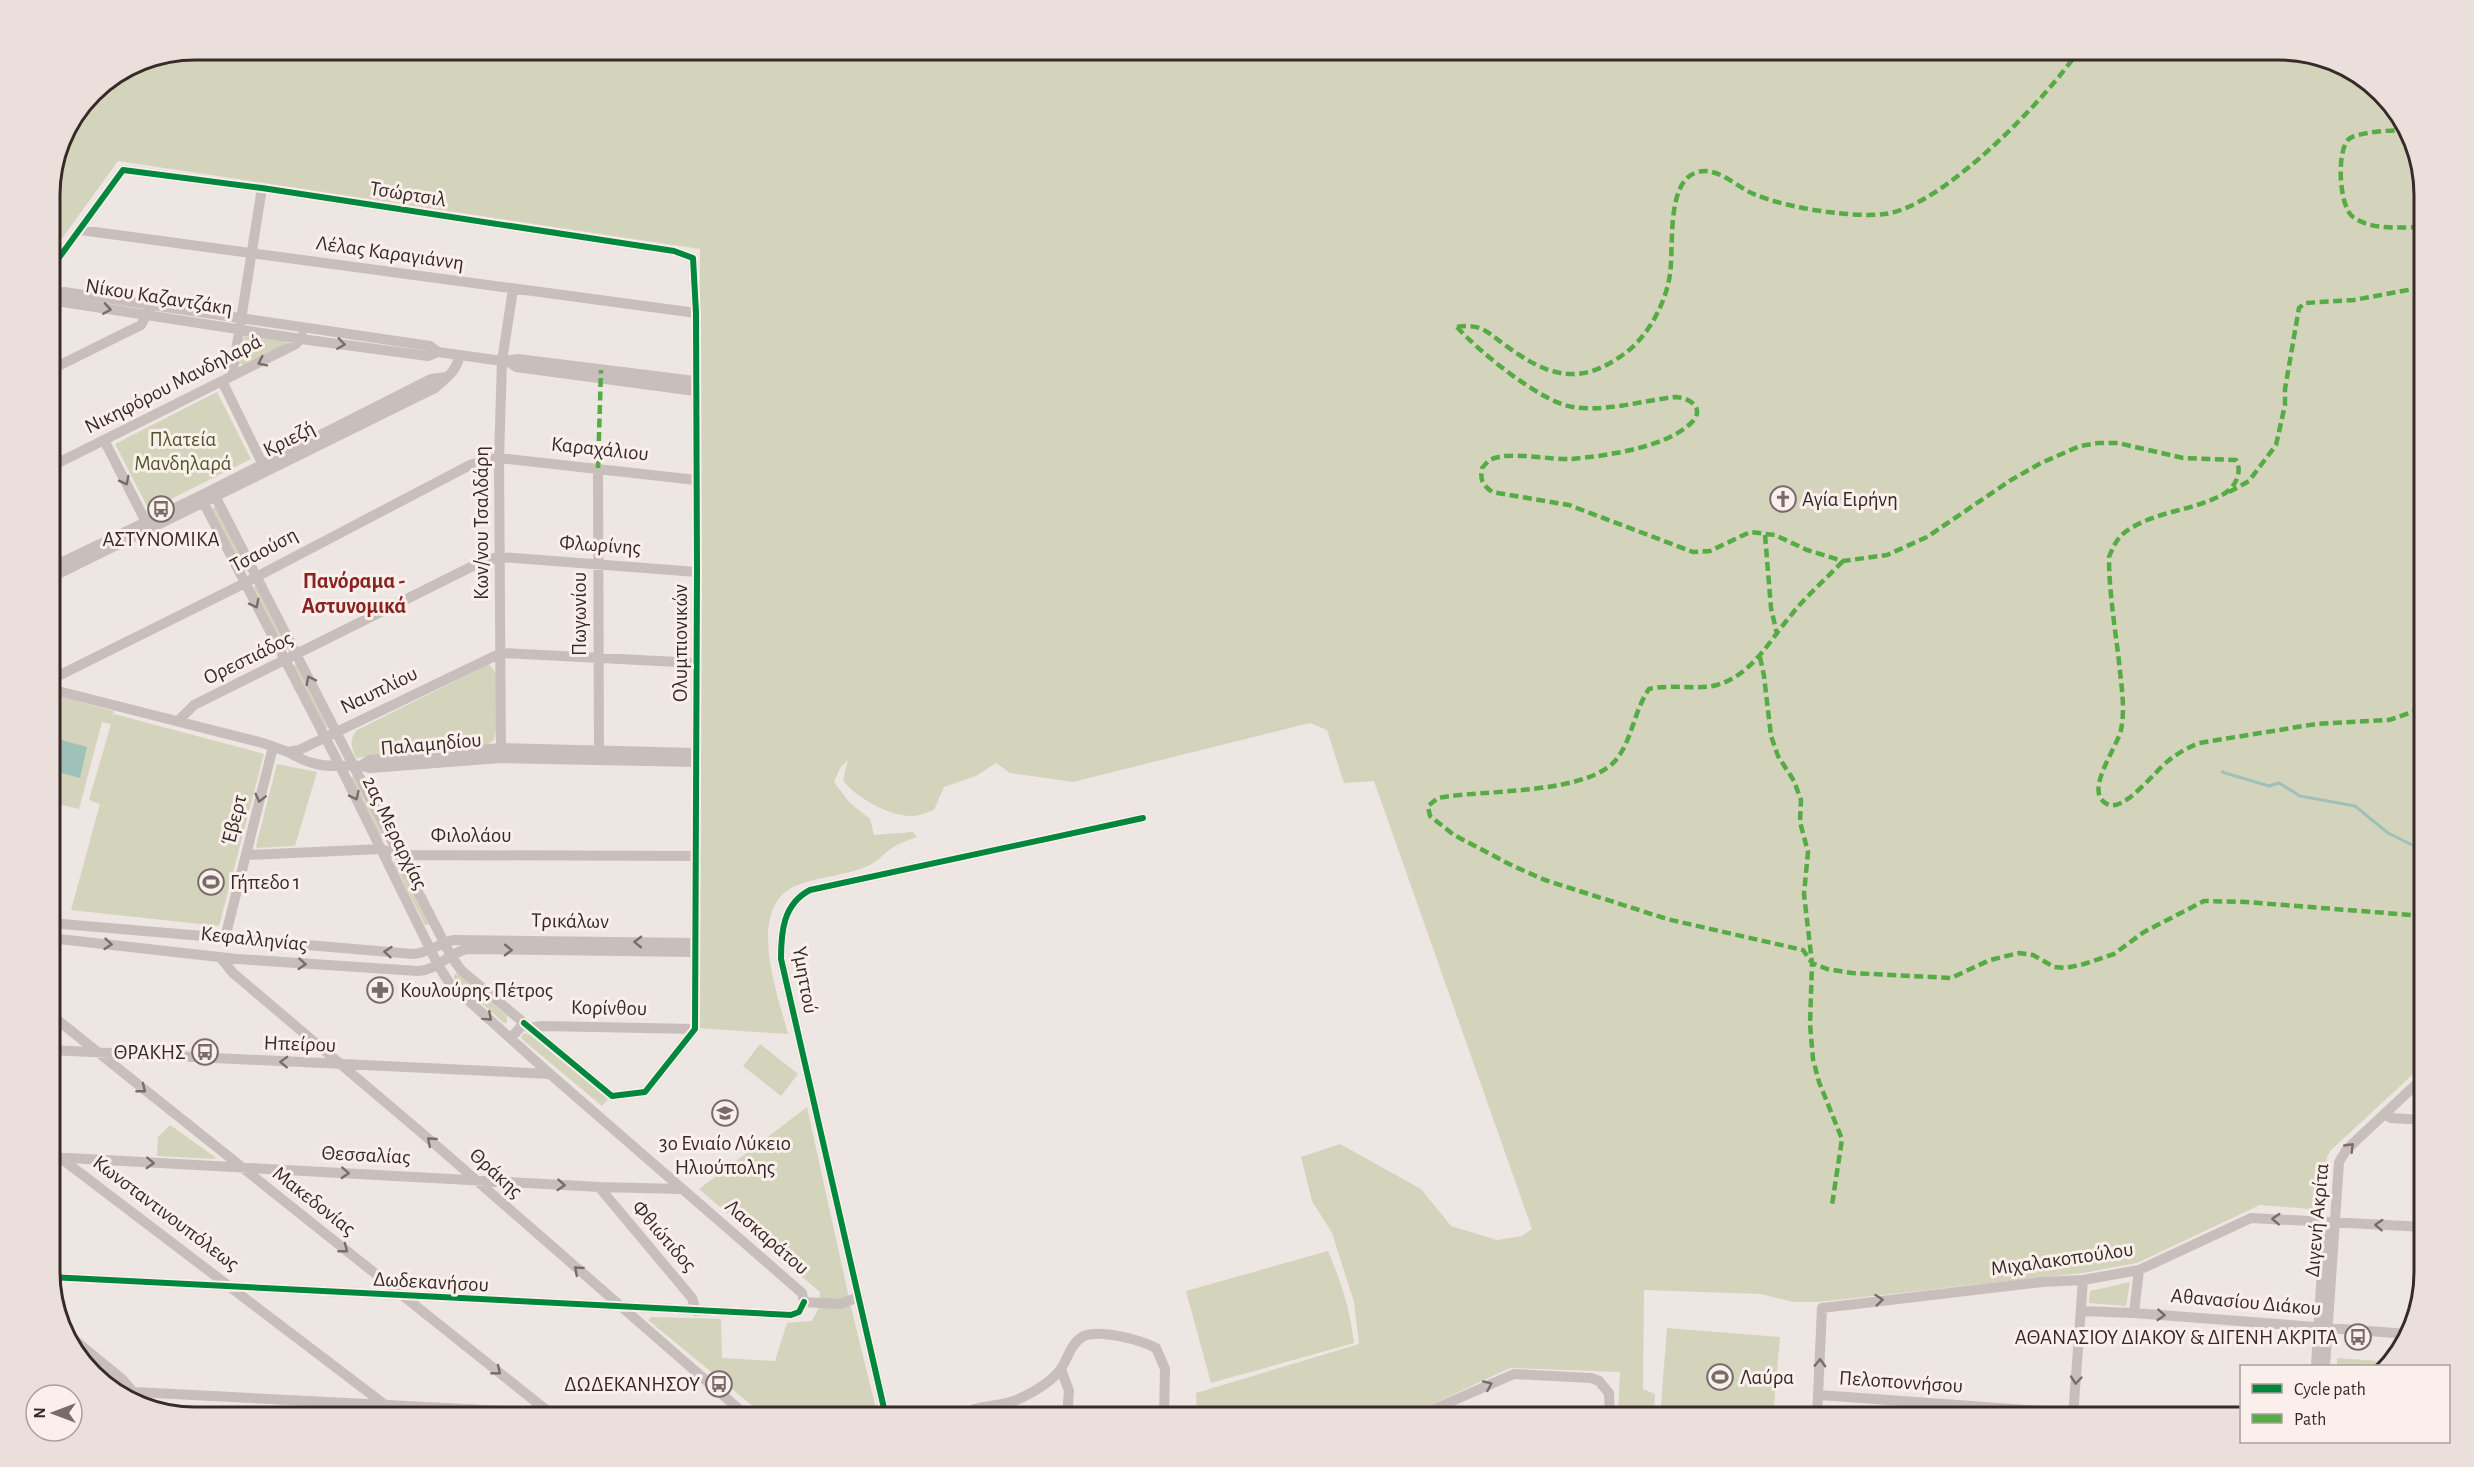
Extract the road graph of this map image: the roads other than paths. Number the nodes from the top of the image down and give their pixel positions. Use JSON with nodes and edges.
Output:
{"nodes":[{"id":1,"x":262,"y":188,"type":"junction"},
{"id":2,"x":80,"y":230,"type":"junction"},
{"id":3,"x":251,"y":254,"type":"junction"},
{"id":4,"x":688,"y":255,"type":"joint"},
{"id":5,"x":60,"y":257,"type":"edge"},
{"id":6,"x":513,"y":289,"type":"junction"},
{"id":7,"x":60,"y":293,"type":"edge"},
{"id":8,"x":149,"y":310,"type":"junction"},
{"id":9,"x":696,"y":313,"type":"junction"},
{"id":10,"x":241,"y":318,"type":"junction"},
{"id":11,"x":304,"y":327,"type":"junction"},
{"id":12,"x":239,"y":330,"type":"junction"},
{"id":13,"x":302,"y":339,"type":"junction"},
{"id":14,"x":438,"y":352,"type":"junction"},
{"id":15,"x":459,"y":355,"type":"junction"},
{"id":16,"x":505,"y":362,"type":"junction"},
{"id":17,"x":60,"y":365,"type":"edge"},
{"id":18,"x":227,"y":379,"type":"junction"},
{"id":19,"x":695,"y":386,"type":"junction"},
{"id":20,"x":104,"y":440,"type":"junction"},
{"id":21,"x":499,"y":458,"type":"junction"},
{"id":22,"x":60,"y":462,"type":"edge"},
{"id":23,"x":265,"y":468,"type":"junction"},
{"id":24,"x":598,"y":468,"type":"junction"},
{"id":25,"x":696,"y":480,"type":"junction"},
{"id":26,"x":214,"y":494,"type":"junction"},
{"id":27,"x":201,"y":500,"type":"junction"},
{"id":28,"x":146,"y":522,"type":"junction"},
{"id":29,"x":500,"y":557,"type":"junction"},
{"id":30,"x":60,"y":563,"type":"edge"},
{"id":31,"x":598,"y":564,"type":"junction"},
{"id":32,"x":697,"y":572,"type":"junction"},
{"id":33,"x":60,"y":573,"type":"edge"},
{"id":34,"x":257,"y":575,"type":"junction"},
{"id":35,"x":244,"y":582,"type":"junction"},
{"id":36,"x":501,"y":653,"type":"junction"},
{"id":37,"x":298,"y":655,"type":"junction"},
{"id":38,"x":598,"y":657,"type":"junction"},
{"id":39,"x":285,"y":661,"type":"junction"},
{"id":40,"x":697,"y":663,"type":"junction"},
{"id":41,"x":60,"y":675,"type":"edge"},
{"id":42,"x":60,"y":692,"type":"edge"},
{"id":43,"x":178,"y":721,"type":"junction"},
{"id":44,"x":337,"y":733,"type":"junction"},
{"id":45,"x":325,"y":738,"type":"junction"},
{"id":46,"x":273,"y":747,"type":"junction"},
{"id":47,"x":288,"y":752,"type":"junction"},
{"id":48,"x":501,"y":753,"type":"junction"},
{"id":49,"x":599,"y":756,"type":"junction"},
{"id":50,"x":697,"y":758,"type":"junction"},
{"id":51,"x":357,"y":765,"type":"junction"},
{"id":52,"x":340,"y":766,"type":"junction"},
{"id":53,"x":1143,"y":818,"type":"dead end"},
{"id":54,"x":381,"y":849,"type":"junction"},
{"id":55,"x":246,"y":855,"type":"junction"},
{"id":56,"x":398,"y":855,"type":"junction"},
{"id":57,"x":696,"y":856,"type":"junction"},
{"id":58,"x":60,"y":924,"type":"edge"},
{"id":59,"x":225,"y":938,"type":"junction"},
{"id":60,"x":60,"y":939,"type":"edge"},
{"id":61,"x":443,"y":942,"type":"junction"},
{"id":62,"x":696,"y":947,"type":"junction"},
{"id":63,"x":431,"y":951,"type":"junction"},
{"id":64,"x":451,"y":956,"type":"junction"},
{"id":65,"x":220,"y":957,"type":"junction"},
{"id":66,"x":438,"y":965,"type":"junction"},
{"id":67,"x":60,"y":1022,"type":"edge"},
{"id":68,"x":527,"y":1026,"type":"junction"},
{"id":69,"x":695,"y":1031,"type":"junction"},
{"id":70,"x":511,"y":1038,"type":"junction"},
{"id":71,"x":60,"y":1051,"type":"edge"},
{"id":72,"x":96,"y":1053,"type":"junction"},
{"id":73,"x":342,"y":1065,"type":"junction"},
{"id":74,"x":549,"y":1074,"type":"junction"},
{"id":75,"x":2414,"y":1086,"type":"edge"},
{"id":76,"x":2385,"y":1114,"type":"junction"},
{"id":77,"x":2414,"y":1119,"type":"edge"},
{"id":78,"x":60,"y":1157,"type":"edge"},
{"id":79,"x":60,"y":1161,"type":"edge"},
{"id":80,"x":242,"y":1169,"type":"junction"},
{"id":81,"x":474,"y":1179,"type":"junction"},
{"id":82,"x":599,"y":1187,"type":"junction"},
{"id":83,"x":681,"y":1189,"type":"junction"},
{"id":84,"x":2330,"y":1222,"type":"junction"},
{"id":85,"x":2414,"y":1226,"type":"edge"},
{"id":86,"x":2139,"y":1270,"type":"junction"},
{"id":87,"x":60,"y":1277,"type":"edge"},
{"id":88,"x":2083,"y":1280,"type":"junction"},
{"id":89,"x":231,"y":1286,"type":"junction"},
{"id":90,"x":405,"y":1297,"type":"junction"},
{"id":91,"x":860,"y":1297,"type":"junction"},
{"id":92,"x":804,"y":1302,"type":"junction"},
{"id":93,"x":622,"y":1308,"type":"junction"},
{"id":94,"x":696,"y":1311,"type":"junction"},
{"id":95,"x":2081,"y":1311,"type":"junction"},
{"id":96,"x":2134,"y":1312,"type":"junction"},
{"id":97,"x":2323,"y":1327,"type":"junction"},
{"id":98,"x":2399,"y":1333,"type":"edge"},
{"id":99,"x":83,"y":1347,"type":"edge"},
{"id":100,"x":2316,"y":1365,"type":"edge"},
{"id":101,"x":2325,"y":1365,"type":"edge"},
{"id":102,"x":1060,"y":1369,"type":"junction"},
{"id":103,"x":137,"y":1394,"type":"edge"},
{"id":104,"x":1819,"y":1395,"type":"junction"},
{"id":105,"x":143,"y":1397,"type":"edge"},
{"id":106,"x":387,"y":1407,"type":"joint"},
{"id":107,"x":541,"y":1407,"type":"edge"},
{"id":108,"x":735,"y":1407,"type":"edge"},
{"id":109,"x":884,"y":1407,"type":"edge"},
{"id":110,"x":978,"y":1407,"type":"edge"},
{"id":111,"x":1068,"y":1407,"type":"edge"},
{"id":112,"x":1164,"y":1407,"type":"edge"},
{"id":113,"x":1442,"y":1407,"type":"edge"},
{"id":114,"x":1611,"y":1407,"type":"edge"},
{"id":115,"x":1818,"y":1407,"type":"edge"},
{"id":116,"x":1964,"y":1407,"type":"edge"},
{"id":117,"x":2074,"y":1407,"type":"edge"}],
"edges":[{"from":1,"to":2,"type":"street","name":"Τσώρτσιλ"},
{"from":1,"to":3,"type":"street"},
{"from":1,"to":4,"type":"street","name":"Τσώρτσιλ"},
{"from":2,"to":3,"type":"street","name":"Λέλας Καραγιάννη"},
{"from":2,"to":5,"type":"street"},
{"from":3,"to":6,"type":"street","name":"Λέλας Καραγιάννη"},
{"from":3,"to":10,"type":"street"},
{"from":4,"to":9,"type":"street","name":"Ολυμπιονικών"},
{"from":6,"to":9,"type":"street","name":"Λέλας Καραγιάννη"},
{"from":6,"to":16,"type":"street","name":"Κων/νου Τσαλδάρη"},
{"from":7,"to":8,"type":"street","name":"Νίκου Καζαντζάκη"},
{"from":8,"to":10,"type":"street","name":"Νίκου Καζαντζάκη"},
{"from":8,"to":12,"type":"street","name":"Νίκου Καζαντζάκη"},
{"from":8,"to":17,"type":"street"},
{"from":9,"to":19,"type":"street","name":"Ολυμπιονικών"},
{"from":10,"to":11,"type":"street","name":"Νίκου Καζαντζάκη"},
{"from":10,"to":12,"type":"street"},
{"from":11,"to":13,"type":"street"},
{"from":11,"to":14,"type":"street","name":"Νίκου Καζαντζάκη"},
{"from":12,"to":13,"type":"street","name":"Νίκου Καζαντζάκη"},
{"from":12,"to":18,"type":"street"},
{"from":13,"to":14,"type":"street","name":"Νίκου Καζαντζάκη","one_way":true},
{"from":13,"to":18,"type":"street","name":"Νικηφόρου Μανδηλαρά","one_way":true},
{"from":14,"to":15,"type":"street","name":"Νίκου Καζαντζάκη"},
{"from":15,"to":16,"type":"street","name":"Νίκου Καζαντζάκη"},
{"from":15,"to":23,"type":"street","name":"Κριεζή"},
{"from":16,"to":19,"type":"street","name":"Νίκου Καζαντζάκη"},
{"from":16,"to":21,"type":"street","name":"Κων/νου Τσαλδάρη"},
{"from":18,"to":20,"type":"street","name":"Νικηφόρου Μανδηλαρά"},
{"from":18,"to":23,"type":"street"},
{"from":19,"to":25,"type":"street","name":"Ολυμπιονικών"},
{"from":20,"to":22,"type":"street","name":"Νικηφόρου Μανδηλαρά"},
{"from":20,"to":28,"type":"street","one_way":true},
{"from":21,"to":24,"type":"street","name":"Καραχάλιου"},
{"from":21,"to":29,"type":"street","name":"Κων/νου Τσαλδάρη"},
{"from":21,"to":34,"type":"street","name":"Τσαούση"},
{"from":23,"to":26,"type":"street","name":"Κριεζή"},
{"from":24,"to":25,"type":"street","name":"Καραχάλιου"},
{"from":24,"to":31,"type":"street","name":"Πωγωνίου"},
{"from":25,"to":32,"type":"street","name":"Ολυμπιονικών"},
{"from":26,"to":27,"type":"street","name":"Κριεζή"},
{"from":26,"to":34,"type":"street","name":"2ας Μεραρχίας"},
{"from":27,"to":28,"type":"street","name":"Κριεζή"},
{"from":27,"to":33,"type":"street","name":"Κριεζή"},
{"from":27,"to":35,"type":"street","name":"2ας Μεραρχίας"},
{"from":28,"to":30,"type":"street","name":"Κριεζή"},
{"from":29,"to":31,"type":"street","name":"Φλωρίνης"},
{"from":29,"to":36,"type":"street","name":"Κων/νου Τσαλδάρη"},
{"from":29,"to":37,"type":"street","name":"Ορεστιάδος"},
{"from":31,"to":32,"type":"street","name":"Φλωρίνης"},
{"from":31,"to":38,"type":"street","name":"Πωγωνίου"},
{"from":32,"to":40,"type":"street","name":"Ολυμπιονικών"},
{"from":34,"to":35,"type":"street","name":"Τσαούση"},
{"from":34,"to":37,"type":"street","name":"2ας Μεραρχίας"},
{"from":35,"to":39,"type":"street","name":"2ας Μεραρχίας","one_way":true},
{"from":35,"to":41,"type":"street","name":"Τσαούση"},
{"from":36,"to":38,"type":"street"},
{"from":36,"to":44,"type":"street","name":"Ναυπλίου"},
{"from":36,"to":48,"type":"street","name":"Κων/νου Τσαλδάρη"},
{"from":37,"to":39,"type":"street","name":"Ορεστιάδος"},
{"from":44,"to":37,"type":"street","name":"2ας Μεραρχίας","one_way":true},
{"from":38,"to":40,"type":"street"},
{"from":38,"to":49,"type":"street","name":"Πωγωνίου"},
{"from":39,"to":43,"type":"street","name":"Ορεστιάδος"},
{"from":39,"to":45,"type":"street","name":"2ας Μεραρχίας"},
{"from":40,"to":50,"type":"street","name":"Ολυμπιονικών"},
{"from":42,"to":43,"type":"street"},
{"from":43,"to":46,"type":"street"},
{"from":44,"to":45,"type":"street","name":"Ναυπλίου"},
{"from":44,"to":51,"type":"street","name":"2ας Μεραρχίας"},
{"from":45,"to":47,"type":"street","name":"Ναυπλίου"},
{"from":45,"to":52,"type":"street","name":"2ας Μεραρχίας"},
{"from":46,"to":47,"type":"street"},
{"from":46,"to":55,"type":"street","name":"Έβερτ","one_way":true},
{"from":47,"to":52,"type":"street","name":"Παλαμηδίου"},
{"from":48,"to":49,"type":"street","name":"Παλαμηδίου"},
{"from":48,"to":51,"type":"street","name":"Παλαμηδίου"},
{"from":49,"to":50,"type":"street","name":"Παλαμηδίου"},
{"from":50,"to":57,"type":"street","name":"Ολυμπιονικών"},
{"from":51,"to":52,"type":"street","name":"Παλαμηδίου"},
{"from":51,"to":56,"type":"street","name":"2ας Μεραρχίας"},
{"from":52,"to":54,"type":"street","name":"2ας Μεραρχίας","one_way":true},
{"from":53,"to":91,"type":"street","name":"Υμηττού"},
{"from":54,"to":55,"type":"street","name":"Φιλολάου"},
{"from":54,"to":56,"type":"street","name":"Φιλολάου"},
{"from":54,"to":63,"type":"street","name":"2ας Μεραρχίας"},
{"from":55,"to":59,"type":"street","name":"Έβερτ"},
{"from":56,"to":57,"type":"street","name":"Φιλολάου"},
{"from":56,"to":61,"type":"street","name":"2ας Μεραρχίας"},
{"from":57,"to":62,"type":"street","name":"Ολυμπιονικών"},
{"from":58,"to":59,"type":"street","name":"Κεφαλληνίας"},
{"from":63,"to":59,"type":"street","name":"Κεφαλληνίας","one_way":true},
{"from":60,"to":65,"type":"street","name":"Κεφαλληνίας","one_way":true},
{"from":62,"to":61,"type":"street","name":"Τρικάλων","one_way":true},
{"from":61,"to":63,"type":"street"},
{"from":61,"to":64,"type":"street","name":"2ας Μεραρχίας"},
{"from":64,"to":62,"type":"street","name":"Τρικάλων","one_way":true},
{"from":62,"to":69,"type":"street","name":"Ολυμπιονικών"},
{"from":63,"to":66,"type":"street","name":"2ας Μεραρχίας"},
{"from":64,"to":66,"type":"street","name":"Κεφαλληνίας"},
{"from":64,"to":68,"type":"street"},
{"from":65,"to":66,"type":"street","name":"Κεφαλληνίας","one_way":true},
{"from":65,"to":73,"type":"street","name":"Θράκης"},
{"from":66,"to":70,"type":"street","name":"Λασκαράτου","one_way":true},
{"from":67,"to":72,"type":"street","name":"Μακεδονίας"},
{"from":68,"to":69,"type":"street","name":"Κορίνθου"},
{"from":68,"to":69,"type":"street"},
{"from":68,"to":70,"type":"street"},
{"from":70,"to":74,"type":"street","name":"Λασκαράτου"},
{"from":71,"to":72,"type":"street","name":"Ηπείρου"},
{"from":73,"to":72,"type":"street","name":"Ηπείρου","one_way":true},
{"from":72,"to":80,"type":"street","name":"Μακεδονίας","one_way":true},
{"from":73,"to":74,"type":"street","name":"Ηπείρου"},
{"from":81,"to":73,"type":"street","name":"Θράκης","one_way":true},
{"from":74,"to":83,"type":"street","name":"Λασκαράτου"},
{"from":75,"to":76,"type":"street","name":"Διγενή Ακρίτα"},
{"from":76,"to":77,"type":"street"},
{"from":84,"to":76,"type":"street","name":"Διγενή Ακρίτα","one_way":true},
{"from":78,"to":80,"type":"street","name":"Θεσσαλίας","one_way":true},
{"from":79,"to":89,"type":"street","name":"Κωνσταντινουπόλεως"},
{"from":80,"to":81,"type":"street","name":"Θεσσαλίας","one_way":true},
{"from":80,"to":90,"type":"street","name":"Μακεδονίας","one_way":true},
{"from":81,"to":82,"type":"street","name":"Θεσσαλίας","one_way":true},
{"from":93,"to":81,"type":"street","name":"Θράκης","one_way":true},
{"from":82,"to":83,"type":"street","name":"Θεσσαλίας"},
{"from":82,"to":94,"type":"street","name":"Φθιώτιδος"},
{"from":83,"to":92,"type":"street","name":"Λασκαράτου"},
{"from":85,"to":84,"type":"street","name":"Μιχαλακοπούλου","one_way":true},
{"from":84,"to":86,"type":"street","name":"Μιχαλακοπούλου","one_way":true},
{"from":84,"to":97,"type":"street","name":"Διγενή Ακρίτα"},
{"from":86,"to":88,"type":"street","name":"Μιχαλακοπούλου"},
{"from":86,"to":96,"type":"street"},
{"from":87,"to":89,"type":"street","name":"Δωδεκανήσου"},
{"from":88,"to":95,"type":"street"},
{"from":104,"to":88,"type":"street","name":"Μιχαλακοπούλου","one_way":true},
{"from":89,"to":90,"type":"street","name":"Δωδεκανήσου"},
{"from":89,"to":106,"type":"street","name":"Κωνσταντινουπόλεως"},
{"from":90,"to":93,"type":"street","name":"Δωδεκανήσου"},
{"from":90,"to":107,"type":"street","name":"Μακεδονίας","one_way":true},
{"from":91,"to":92,"type":"street"},
{"from":91,"to":109,"type":"street","name":"Υμηττού"},
{"from":92,"to":94,"type":"street","name":"Δωδεκανήσου"},
{"from":93,"to":94,"type":"street","name":"Δωδεκανήσου"},
{"from":93,"to":108,"type":"street","name":"Θράκης"},
{"from":95,"to":96,"type":"street","name":"Αθανασίου Διάκου"},
{"from":95,"to":117,"type":"street","one_way":true},
{"from":96,"to":97,"type":"street","name":"Αθανασίου Διάκου","one_way":true},
{"from":97,"to":98,"type":"street","name":"Αθανασίου Διάκου"},
{"from":97,"to":100,"type":"street","name":"Διγενή Ακρίτα"},
{"from":97,"to":101,"type":"street","name":"Διγενή Ακρίτα"},
{"from":99,"to":103,"type":"street"},
{"from":102,"to":110,"type":"street"},
{"from":102,"to":111,"type":"street"},
{"from":102,"to":112,"type":"street"},
{"from":104,"to":115,"type":"street"},
{"from":104,"to":116,"type":"street","name":"Πελοποννήσου"},
{"from":105,"to":106,"type":"street"},
{"from":113,"to":114,"type":"street","one_way":true}]}
